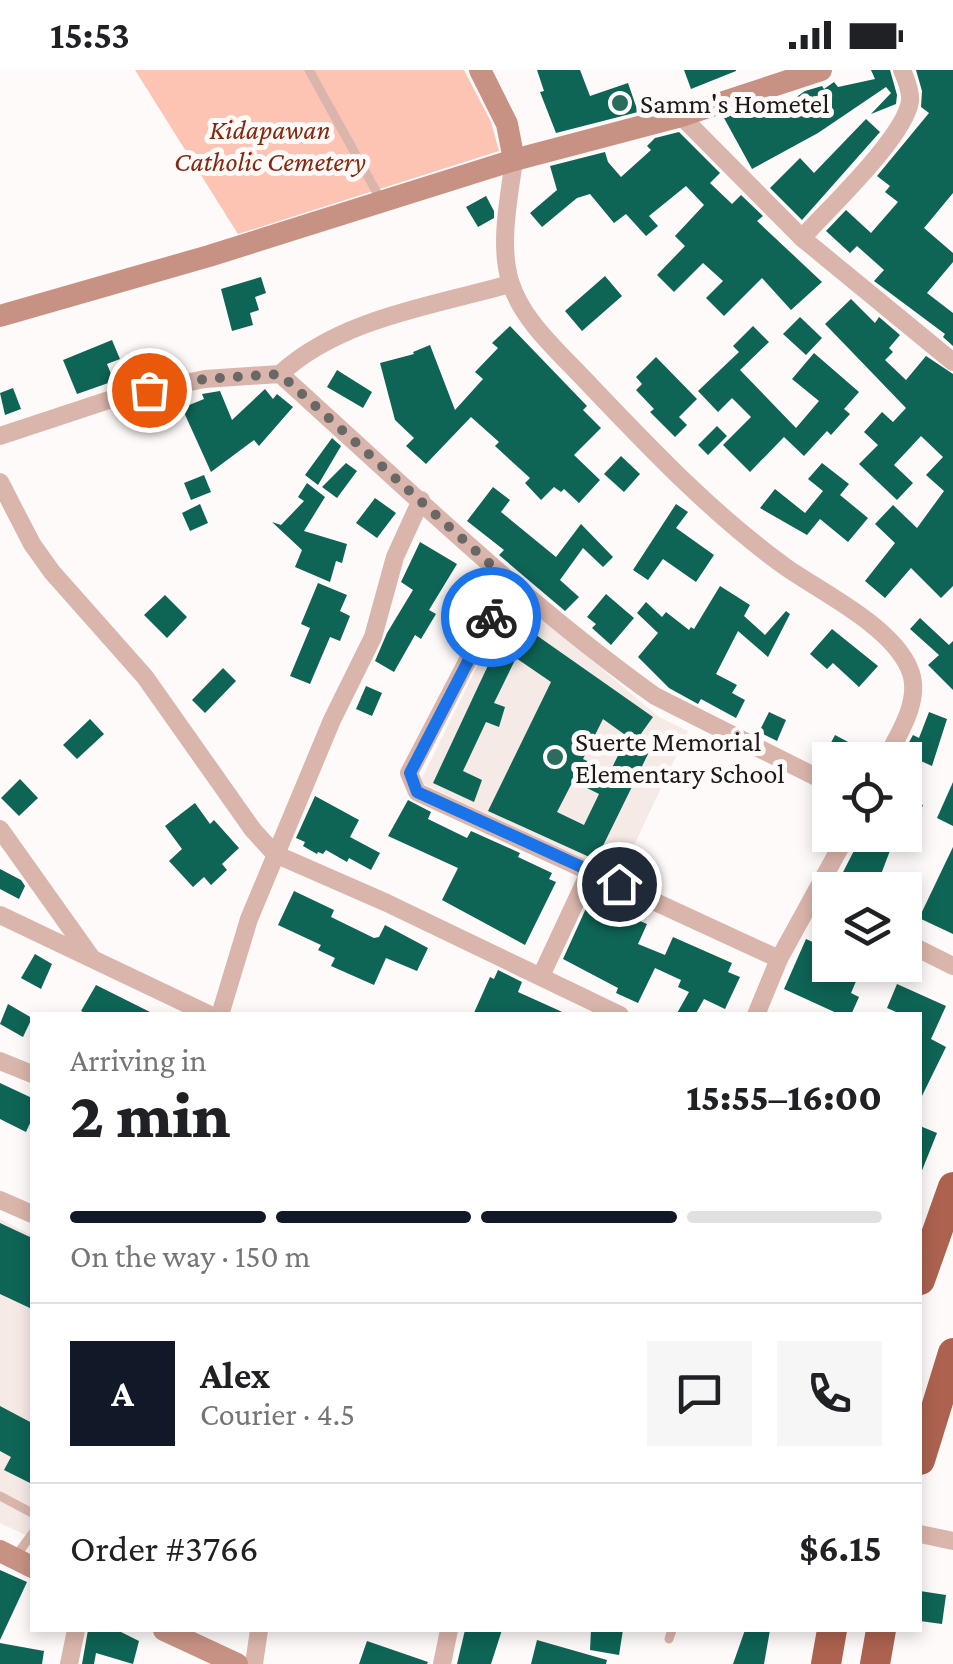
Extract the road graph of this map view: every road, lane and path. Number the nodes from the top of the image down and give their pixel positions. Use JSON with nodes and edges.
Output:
{"nodes":[{"id":1,"x":309,"y":70,"type":"edge"},
{"id":2,"x":480,"y":70,"type":"edge"},
{"id":3,"x":821,"y":70,"type":"edge"},
{"id":4,"x":902,"y":70,"type":"edge"},
{"id":5,"x":682,"y":116,"type":"junction"},
{"id":6,"x":514,"y":160,"type":"junction"},
{"id":7,"x":380,"y":200,"type":"junction"},
{"id":8,"x":802,"y":238,"type":"junction"},
{"id":9,"x":510,"y":284,"type":"junction"},
{"id":10,"x":0,"y":316,"type":"edge"},
{"id":11,"x":953,"y":362,"type":"edge"},
{"id":12,"x":280,"y":374,"type":"junction"},
{"id":13,"x":0,"y":436,"type":"edge"},
{"id":14,"x":0,"y":482,"type":"edge"},
{"id":15,"x":421,"y":500,"type":"junction"},
{"id":16,"x":509,"y":581,"type":"junction"},
{"id":17,"x":895,"y":742,"type":"edge"},
{"id":18,"x":812,"y":775,"type":"edge"},
{"id":19,"x":0,"y":830,"type":"edge"},
{"id":20,"x":275,"y":854,"type":"junction"},
{"id":21,"x":590,"y":870,"type":"junction"},
{"id":22,"x":0,"y":915,"type":"edge"},
{"id":23,"x":812,"y":916,"type":"edge"},
{"id":24,"x":922,"y":950,"type":"edge"},
{"id":25,"x":92,"y":958,"type":"junction"},
{"id":26,"x":779,"y":960,"type":"junction"},
{"id":27,"x":953,"y":966,"type":"edge"},
{"id":28,"x":541,"y":976,"type":"junction"},
{"id":29,"x":204,"y":1012,"type":"edge"},
{"id":30,"x":221,"y":1012,"type":"edge"},
{"id":31,"x":614,"y":1012,"type":"edge"},
{"id":32,"x":757,"y":1012,"type":"edge"},
{"id":33,"x":0,"y":1061,"type":"edge"},
{"id":34,"x":30,"y":1073,"type":"edge"},
{"id":35,"x":953,"y":1187,"type":"edge"},
{"id":36,"x":0,"y":1200,"type":"edge"},
{"id":37,"x":30,"y":1213,"type":"edge"},
{"id":38,"x":922,"y":1274,"type":"edge"},
{"id":39,"x":953,"y":1353,"type":"edge"},
{"id":40,"x":922,"y":1454,"type":"edge"},
{"id":41,"x":0,"y":1496,"type":"edge"},
{"id":42,"x":30,"y":1512,"type":"edge"},
{"id":43,"x":922,"y":1534,"type":"edge"},
{"id":44,"x":30,"y":1537,"type":"edge"},
{"id":45,"x":953,"y":1541,"type":"edge"},
{"id":46,"x":16,"y":1559,"type":"edge"},
{"id":47,"x":76,"y":1632,"type":"edge"},
{"id":48,"x":168,"y":1632,"type":"edge"},
{"id":49,"x":258,"y":1632,"type":"edge"},
{"id":50,"x":449,"y":1632,"type":"edge"},
{"id":51,"x":832,"y":1632,"type":"edge"},
{"id":52,"x":882,"y":1632,"type":"edge"},
{"id":53,"x":69,"y":1664,"type":"edge"},
{"id":54,"x":237,"y":1664,"type":"edge"},
{"id":55,"x":254,"y":1664,"type":"edge"},
{"id":56,"x":442,"y":1664,"type":"edge"},
{"id":57,"x":826,"y":1664,"type":"edge"},
{"id":58,"x":875,"y":1664,"type":"edge"}],
"edges":[{"from":1,"to":7,"type":"lane"},
{"from":2,"to":6,"type":"street"},
{"from":3,"to":5,"type":"street"},
{"from":4,"to":8,"type":"street"},
{"from":5,"to":6,"type":"street"},
{"from":5,"to":8,"type":"street"},
{"from":6,"to":7,"type":"street"},
{"from":6,"to":9,"type":"street"},
{"from":7,"to":10,"type":"street"},
{"from":8,"to":11,"type":"street"},
{"from":9,"to":12,"type":"street"},
{"from":9,"to":17,"type":"street"},
{"from":12,"to":13,"type":"street"},
{"from":12,"to":15,"type":"street"},
{"from":14,"to":20,"type":"street"},
{"from":15,"to":16,"type":"street"},
{"from":15,"to":20,"type":"street"},
{"from":16,"to":18,"type":"street"},
{"from":16,"to":21,"type":"street"},
{"from":19,"to":25,"type":"street"},
{"from":20,"to":28,"type":"street"},
{"from":20,"to":30,"type":"street"},
{"from":21,"to":26,"type":"street"},
{"from":21,"to":28,"type":"street"},
{"from":22,"to":25,"type":"street"},
{"from":23,"to":26,"type":"street"},
{"from":24,"to":27,"type":"street"},
{"from":25,"to":29,"type":"street"},
{"from":26,"to":32,"type":"street"},
{"from":28,"to":31,"type":"street"},
{"from":33,"to":34,"type":"street"},
{"from":35,"to":38,"type":"highway"},
{"from":36,"to":37,"type":"street"},
{"from":39,"to":40,"type":"highway"},
{"from":41,"to":42,"type":"lane"},
{"from":43,"to":45,"type":"street"},
{"from":44,"to":46,"type":"lane"},
{"from":47,"to":53,"type":"street"},
{"from":48,"to":54,"type":"street"},
{"from":49,"to":55,"type":"street"},
{"from":50,"to":56,"type":"street"},
{"from":51,"to":57,"type":"highway"},
{"from":52,"to":58,"type":"highway"}]}
